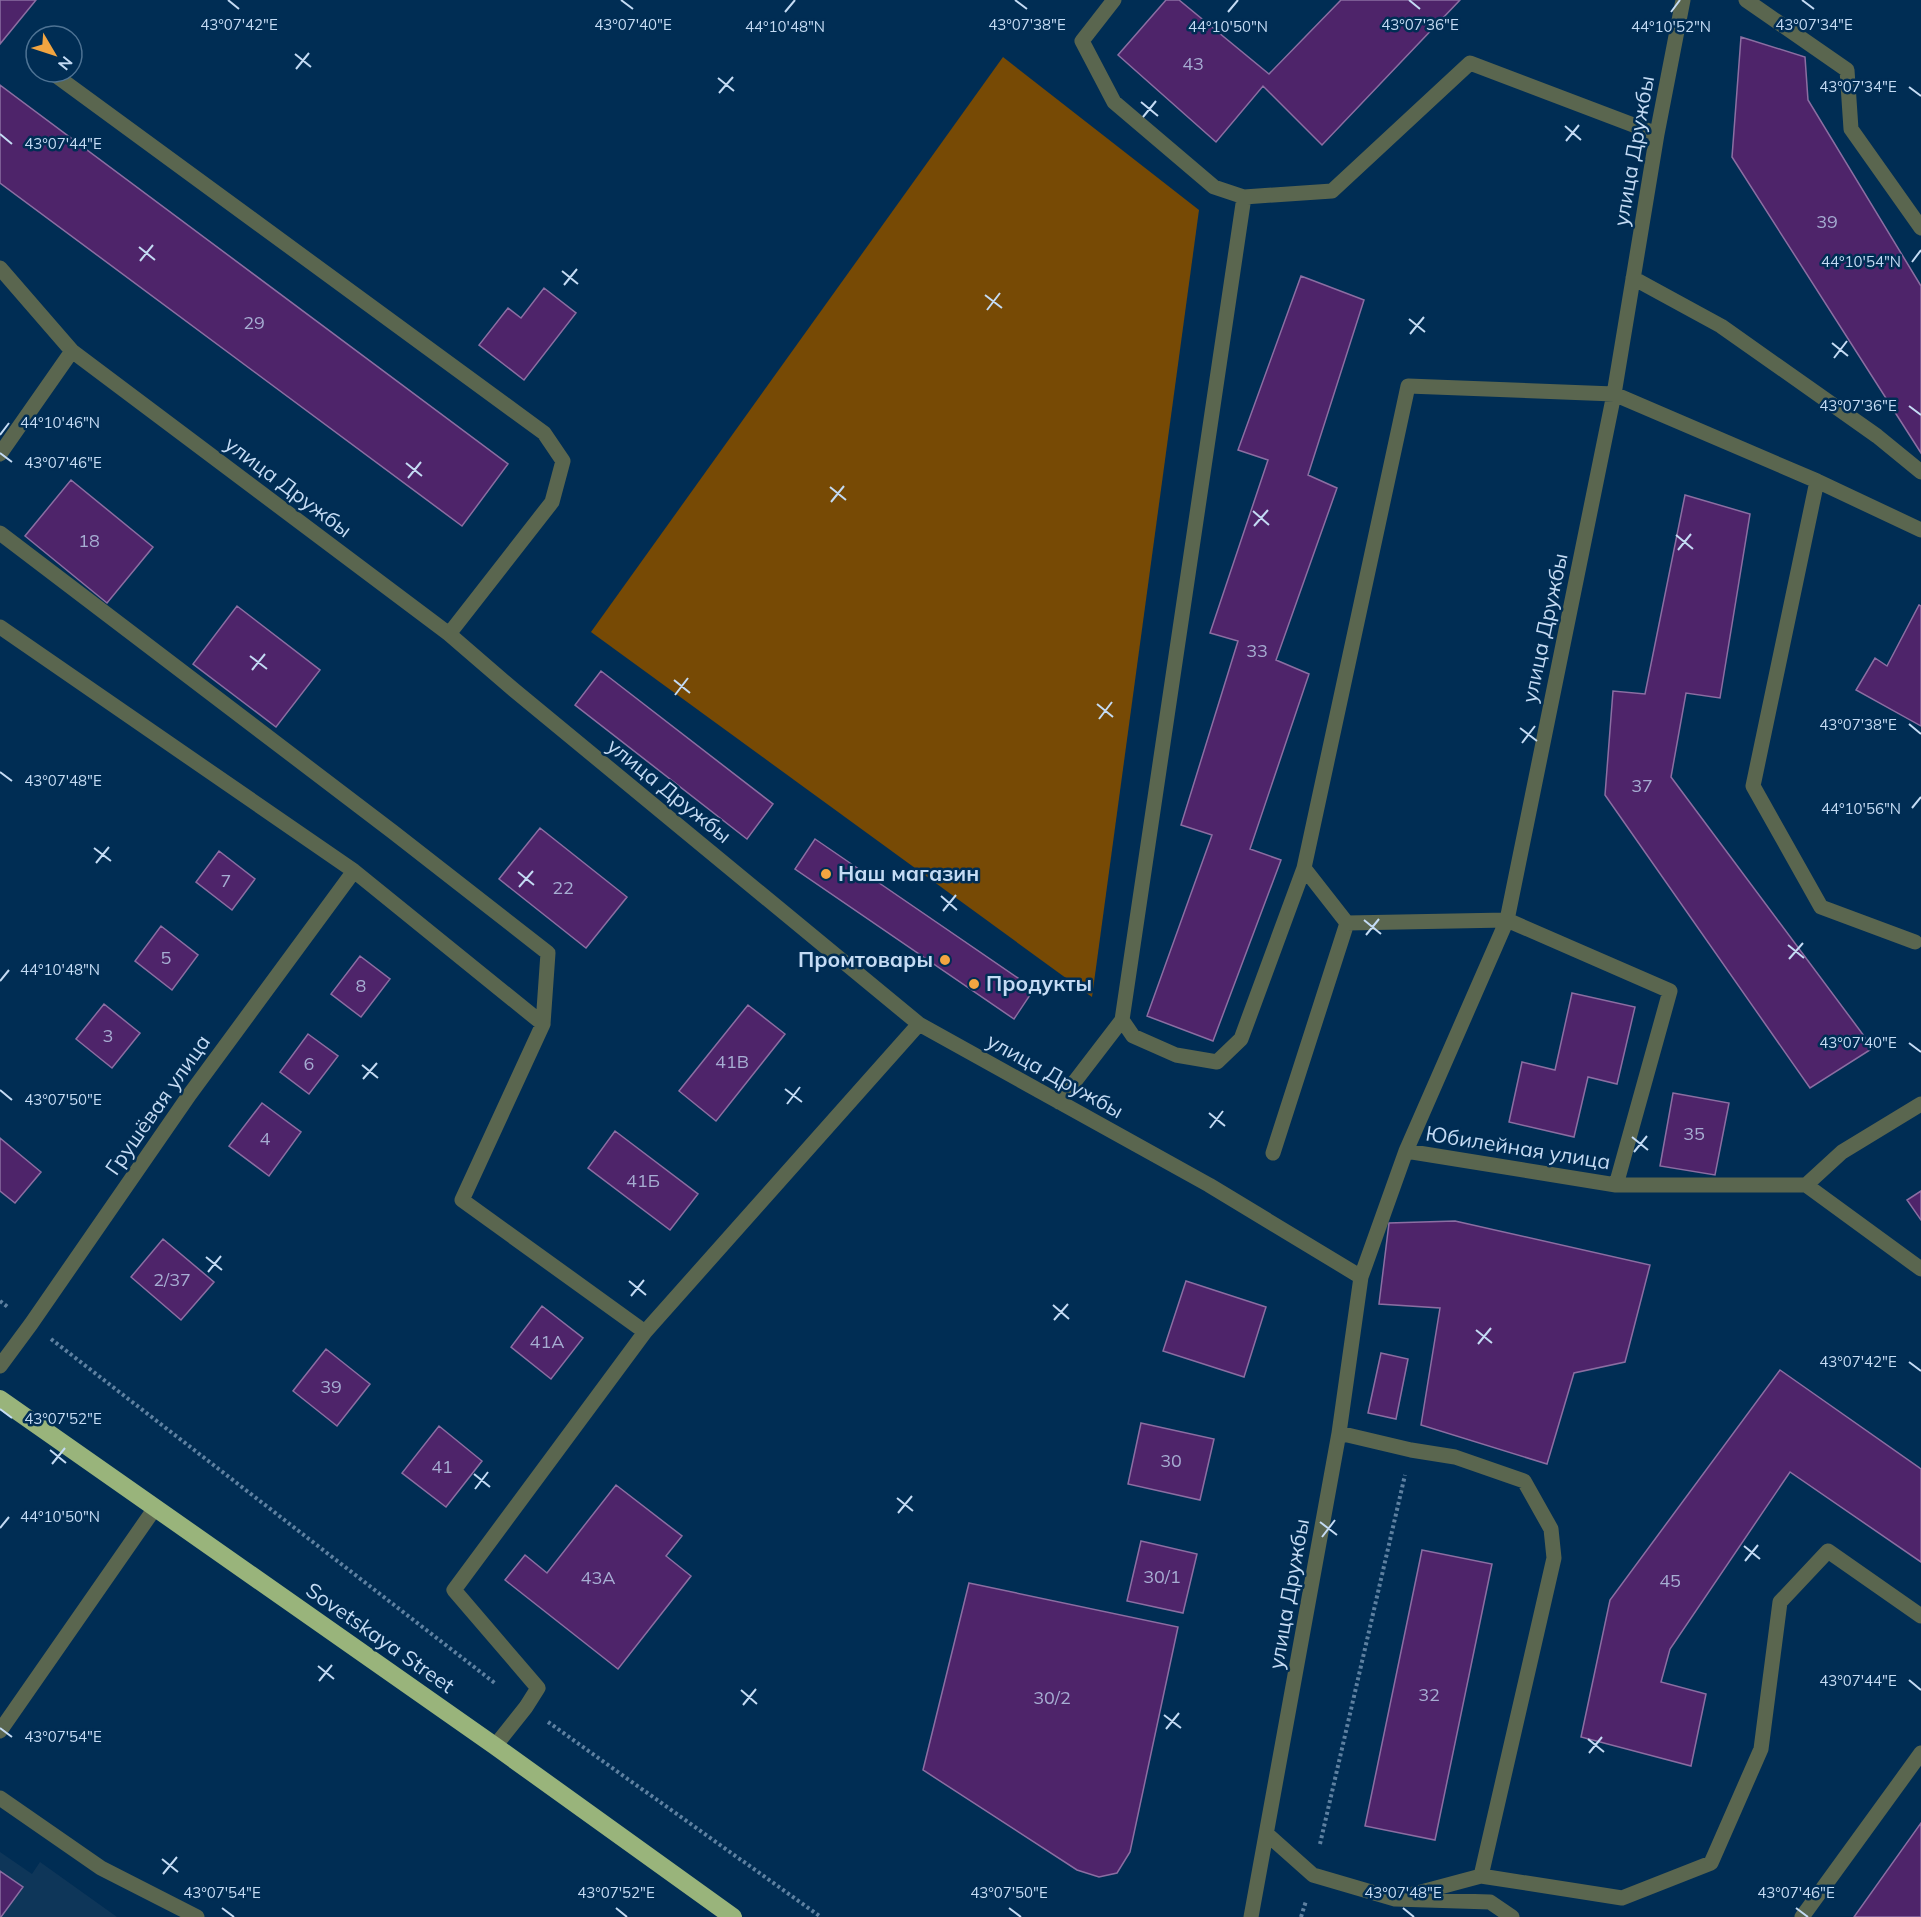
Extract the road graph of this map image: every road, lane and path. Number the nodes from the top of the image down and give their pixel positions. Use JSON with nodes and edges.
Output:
{"nodes":[{"id":1,"x":1114,"y":0,"type":"edge"},
{"id":2,"x":1683,"y":0,"type":"edge"},
{"id":3,"x":1746,"y":0,"type":"edge"},
{"id":4,"x":67,"y":84,"type":"edge"},
{"id":5,"x":1657,"y":134,"type":"junction"},
{"id":6,"x":1244,"y":197,"type":"junction"},
{"id":7,"x":1921,"y":228,"type":"edge"},
{"id":8,"x":0,"y":268,"type":"edge"},
{"id":9,"x":1633,"y":278,"type":"junction"},
{"id":10,"x":72,"y":351,"type":"junction"},
{"id":11,"x":1614,"y":394,"type":"junction"},
{"id":12,"x":0,"y":454,"type":"edge"},
{"id":13,"x":1921,"y":472,"type":"edge"},
{"id":14,"x":1817,"y":481,"type":"junction"},
{"id":15,"x":1921,"y":528,"type":"edge"},
{"id":16,"x":0,"y":534,"type":"edge"},
{"id":17,"x":0,"y":627,"type":"edge"},
{"id":18,"x":449,"y":634,"type":"junction"},
{"id":19,"x":1304,"y":868,"type":"junction"},
{"id":20,"x":354,"y":871,"type":"junction"},
{"id":21,"x":1507,"y":920,"type":"junction"},
{"id":22,"x":1347,"y":923,"type":"junction"},
{"id":23,"x":1915,"y":942,"type":"dead end"},
{"id":24,"x":1122,"y":1020,"type":"junction"},
{"id":25,"x":543,"y":1024,"type":"junction"},
{"id":26,"x":919,"y":1024,"type":"junction"},
{"id":27,"x":1059,"y":1102,"type":"junction"},
{"id":28,"x":1921,"y":1104,"type":"edge"},
{"id":29,"x":1406,"y":1151,"type":"junction"},
{"id":30,"x":1273,"y":1153,"type":"dead end"},
{"id":31,"x":1616,"y":1185,"type":"junction"},
{"id":32,"x":1806,"y":1185,"type":"junction"},
{"id":33,"x":1921,"y":1269,"type":"edge"},
{"id":34,"x":1361,"y":1276,"type":"junction"},
{"id":35,"x":0,"y":1301,"type":"edge"},
{"id":36,"x":31,"y":1324,"type":"junction"},
{"id":37,"x":645,"y":1332,"type":"junction"},
{"id":38,"x":0,"y":1366,"type":"edge"},
{"id":39,"x":0,"y":1399,"type":"edge"},
{"id":40,"x":1339,"y":1433,"type":"junction"},
{"id":41,"x":1411,"y":1450,"type":"junction"},
{"id":42,"x":155,"y":1508,"type":"junction"},
{"id":43,"x":1921,"y":1616,"type":"edge"},
{"id":44,"x":526,"y":1707,"type":"junction"},
{"id":45,"x":0,"y":1731,"type":"edge"},
{"id":46,"x":495,"y":1746,"type":"junction"},
{"id":47,"x":1921,"y":1753,"type":"edge"},
{"id":48,"x":0,"y":1798,"type":"edge"},
{"id":49,"x":1267,"y":1834,"type":"junction"},
{"id":50,"x":1313,"y":1875,"type":"junction"},
{"id":51,"x":1481,"y":1876,"type":"junction"},
{"id":52,"x":1395,"y":1899,"type":"junction"},
{"id":53,"x":197,"y":1917,"type":"edge"},
{"id":54,"x":733,"y":1917,"type":"edge"},
{"id":55,"x":821,"y":1917,"type":"edge"},
{"id":56,"x":1251,"y":1917,"type":"edge"},
{"id":57,"x":1301,"y":1917,"type":"edge"},
{"id":58,"x":1512,"y":1917,"type":"edge"},
{"id":59,"x":1802,"y":1917,"type":"edge"}],
"edges":[{"from":1,"to":6,"type":"street"},
{"from":2,"to":5,"type":"street","name":"улица Дружбы"},
{"from":3,"to":7,"type":"street"},
{"from":4,"to":18,"type":"street"},
{"from":5,"to":6,"type":"street"},
{"from":5,"to":9,"type":"street","name":"улица Дружбы"},
{"from":6,"to":24,"type":"street"},
{"from":8,"to":10,"type":"street","name":"улица Дружбы"},
{"from":9,"to":11,"type":"street","name":"улица Дружбы"},
{"from":9,"to":13,"type":"street"},
{"from":10,"to":12,"type":"street"},
{"from":10,"to":18,"type":"street","name":"улица Дружбы"},
{"from":11,"to":14,"type":"street"},
{"from":11,"to":19,"type":"street"},
{"from":11,"to":21,"type":"street","name":"улица Дружбы"},
{"from":14,"to":15,"type":"street"},
{"from":14,"to":23,"type":"street"},
{"from":16,"to":25,"type":"street"},
{"from":17,"to":20,"type":"street"},
{"from":18,"to":26,"type":"street","name":"улица Дружбы"},
{"from":19,"to":22,"type":"street"},
{"from":19,"to":24,"type":"street"},
{"from":20,"to":25,"type":"street"},
{"from":20,"to":36,"type":"street","name":"Грушёвая улица"},
{"from":21,"to":22,"type":"street"},
{"from":21,"to":29,"type":"street","name":"улица Дружбы"},
{"from":21,"to":31,"type":"street"},
{"from":22,"to":30,"type":"street"},
{"from":24,"to":27,"type":"street"},
{"from":25,"to":37,"type":"street"},
{"from":26,"to":27,"type":"street","name":"улица Дружбы"},
{"from":26,"to":37,"type":"street"},
{"from":27,"to":34,"type":"street","name":"улица Дружбы"},
{"from":28,"to":32,"type":"street"},
{"from":29,"to":31,"type":"street","name":"Юбилейная улица"},
{"from":29,"to":34,"type":"street","name":"улица Дружбы"},
{"from":31,"to":32,"type":"street","name":"Юбилейная улица"},
{"from":32,"to":33,"type":"street"},
{"from":34,"to":40,"type":"street","name":"улица Дружбы"},
{"from":35,"to":36,"type":"path"},
{"from":36,"to":38,"type":"street","name":"Грушёвая улица"},
{"from":36,"to":44,"type":"path"},
{"from":37,"to":44,"type":"street"},
{"from":39,"to":42,"type":"highway","name":"Sovetskaya Street"},
{"from":40,"to":41,"type":"street"},
{"from":40,"to":49,"type":"street","name":"улица Дружбы"},
{"from":41,"to":50,"type":"path"},
{"from":41,"to":51,"type":"street"},
{"from":42,"to":45,"type":"street"},
{"from":42,"to":46,"type":"highway","name":"Sovetskaya Street"},
{"from":43,"to":51,"type":"street"},
{"from":44,"to":46,"type":"street"},
{"from":44,"to":55,"type":"path"},
{"from":46,"to":54,"type":"highway","name":"Sovetskaya Street"},
{"from":47,"to":59,"type":"street"},
{"from":48,"to":53,"type":"street"},
{"from":49,"to":50,"type":"street"},
{"from":49,"to":56,"type":"street","name":"улица Дружбы"},
{"from":50,"to":52,"type":"street"},
{"from":50,"to":57,"type":"path"},
{"from":51,"to":52,"type":"street"},
{"from":52,"to":58,"type":"street"}]}
